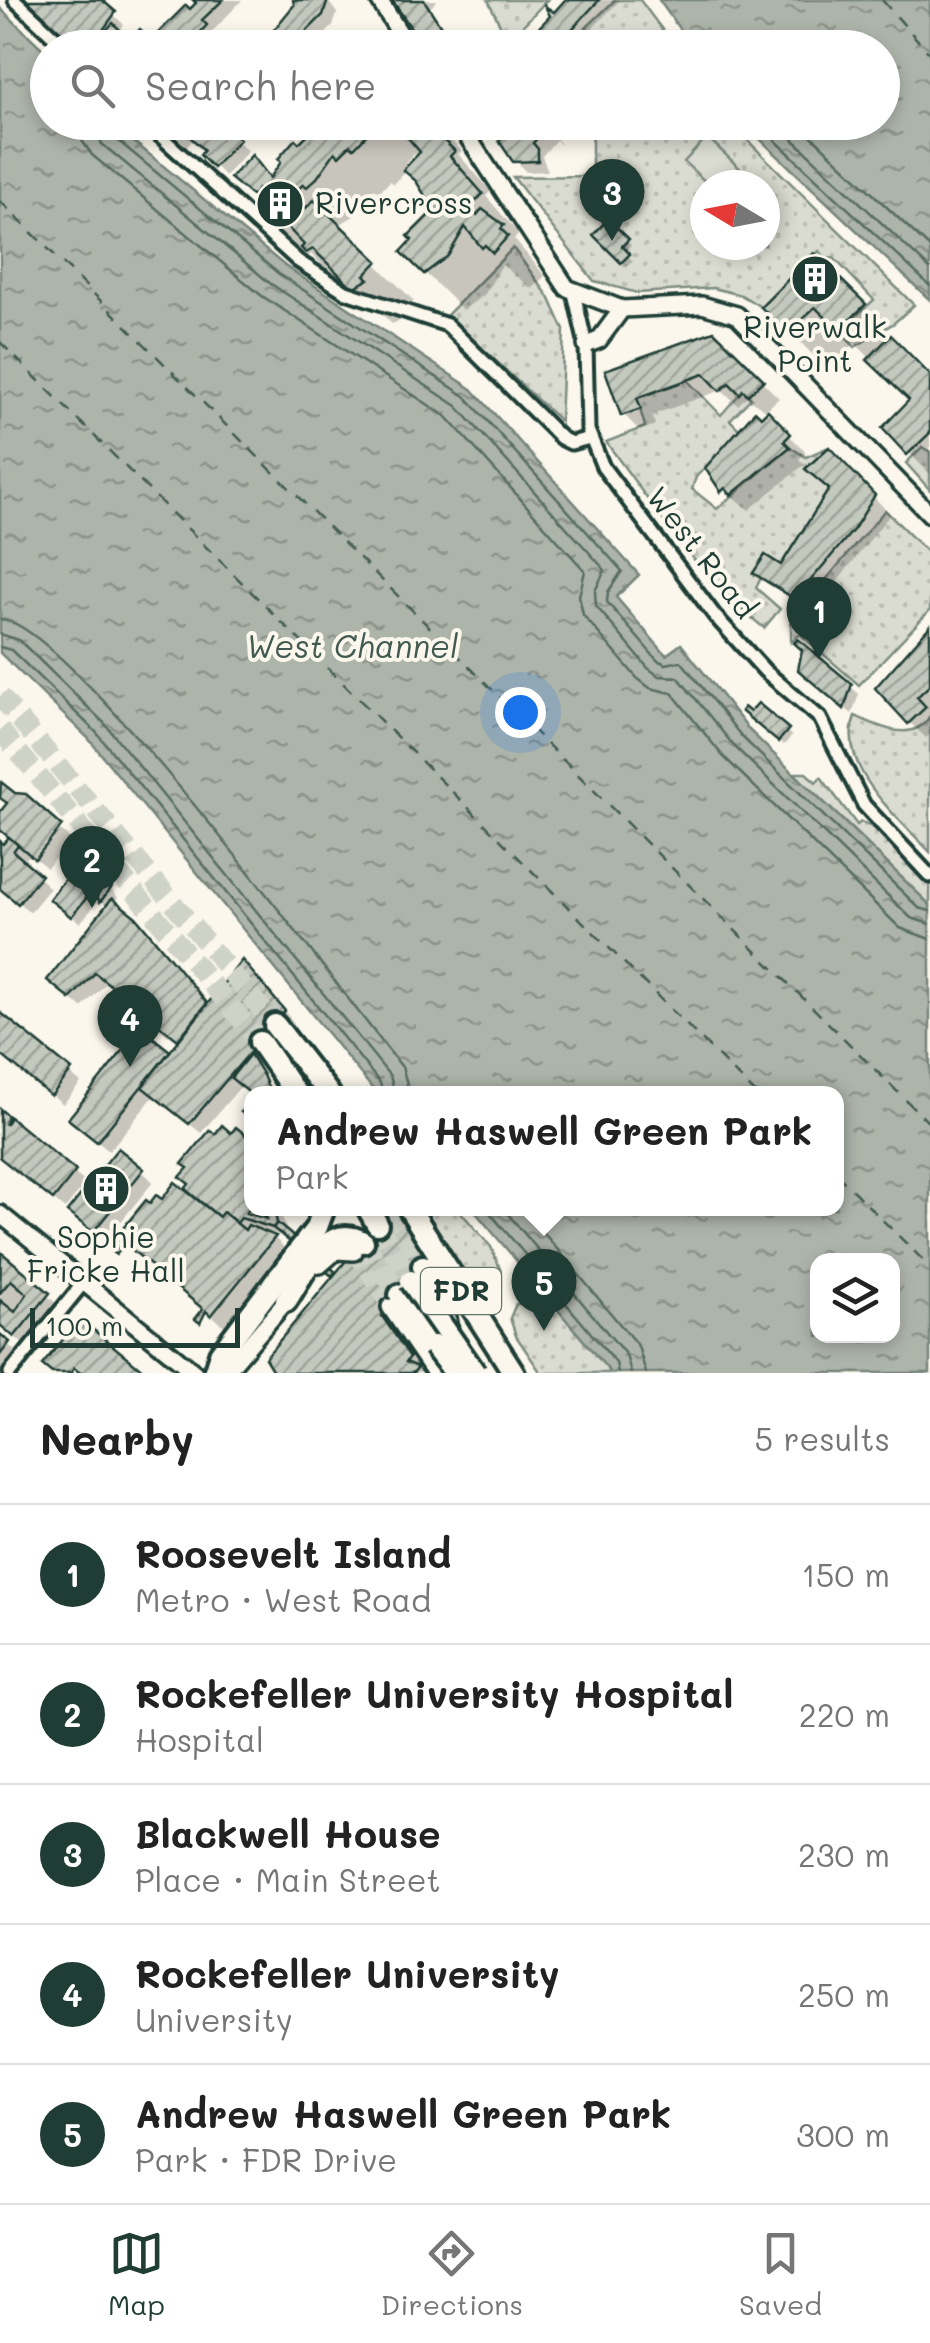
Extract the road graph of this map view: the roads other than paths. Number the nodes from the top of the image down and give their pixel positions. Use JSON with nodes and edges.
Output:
{"nodes":[{"id":1,"x":15,"y":0,"type":"edge"},
{"id":2,"x":379,"y":0,"type":"edge"},
{"id":3,"x":47,"y":30,"type":"edge"},
{"id":4,"x":398,"y":30,"type":"edge"},
{"id":5,"x":166,"y":140,"type":"edge"},
{"id":6,"x":470,"y":140,"type":"edge"},
{"id":7,"x":574,"y":293,"type":"junction"},
{"id":8,"x":622,"y":309,"type":"junction"},
{"id":9,"x":586,"y":345,"type":"junction"},
{"id":10,"x":590,"y":438,"type":"junction"},
{"id":11,"x":930,"y":514,"type":"edge"},
{"id":12,"x":930,"y":876,"type":"edge"},
{"id":13,"x":275,"y":1025,"type":"tunnel mouth"},
{"id":14,"x":260,"y":1042,"type":"tunnel mouth"},
{"id":15,"x":290,"y":1086,"type":"edge"},
{"id":16,"x":322,"y":1086,"type":"edge"},
{"id":17,"x":0,"y":1214,"type":"edge"},
{"id":18,"x":321,"y":1216,"type":"edge"},
{"id":19,"x":413,"y":1216,"type":"edge"},
{"id":20,"x":358,"y":1247,"type":"dead end"},
{"id":21,"x":84,"y":1282,"type":"junction"},
{"id":22,"x":406,"y":1287,"type":"junction"},
{"id":23,"x":286,"y":1300,"type":"joint"},
{"id":24,"x":10,"y":1373,"type":"edge"},
{"id":25,"x":195,"y":1373,"type":"edge"},
{"id":26,"x":214,"y":1373,"type":"edge"},
{"id":27,"x":224,"y":1373,"type":"edge"},
{"id":28,"x":436,"y":1373,"type":"edge"},
{"id":29,"x":455,"y":1373,"type":"edge"},
{"id":30,"x":475,"y":1373,"type":"edge"},
{"id":31,"x":514,"y":1373,"type":"edge"}],
"edges":[{"from":1,"to":3,"type":"street"},
{"from":2,"to":4,"type":"street"},
{"from":5,"to":10,"type":"street"},
{"from":6,"to":7,"type":"street"},
{"from":7,"to":8,"type":"street"},
{"from":7,"to":9,"type":"street","name":"West Road"},
{"from":8,"to":9,"type":"street"},
{"from":8,"to":11,"type":"street"},
{"from":9,"to":10,"type":"street","name":"West Road"},
{"from":10,"to":12,"type":"street","name":"West Road"},
{"from":13,"to":16,"type":"highway"},
{"from":14,"to":15,"type":"highway"},
{"from":17,"to":21,"type":"street"},
{"from":18,"to":26,"type":"highway"},
{"from":19,"to":31,"type":"highway","number":"FDR"},
{"from":20,"to":23,"type":"highway"},
{"from":21,"to":24,"type":"street"},
{"from":21,"to":25,"type":"street"},
{"from":22,"to":28,"type":"street"},
{"from":22,"to":28,"type":"highway"},
{"from":22,"to":29,"type":"highway","bridge":true},
{"from":22,"to":30,"type":"highway","number":"FDR","bridge":true},
{"from":23,"to":27,"type":"street"}]}
